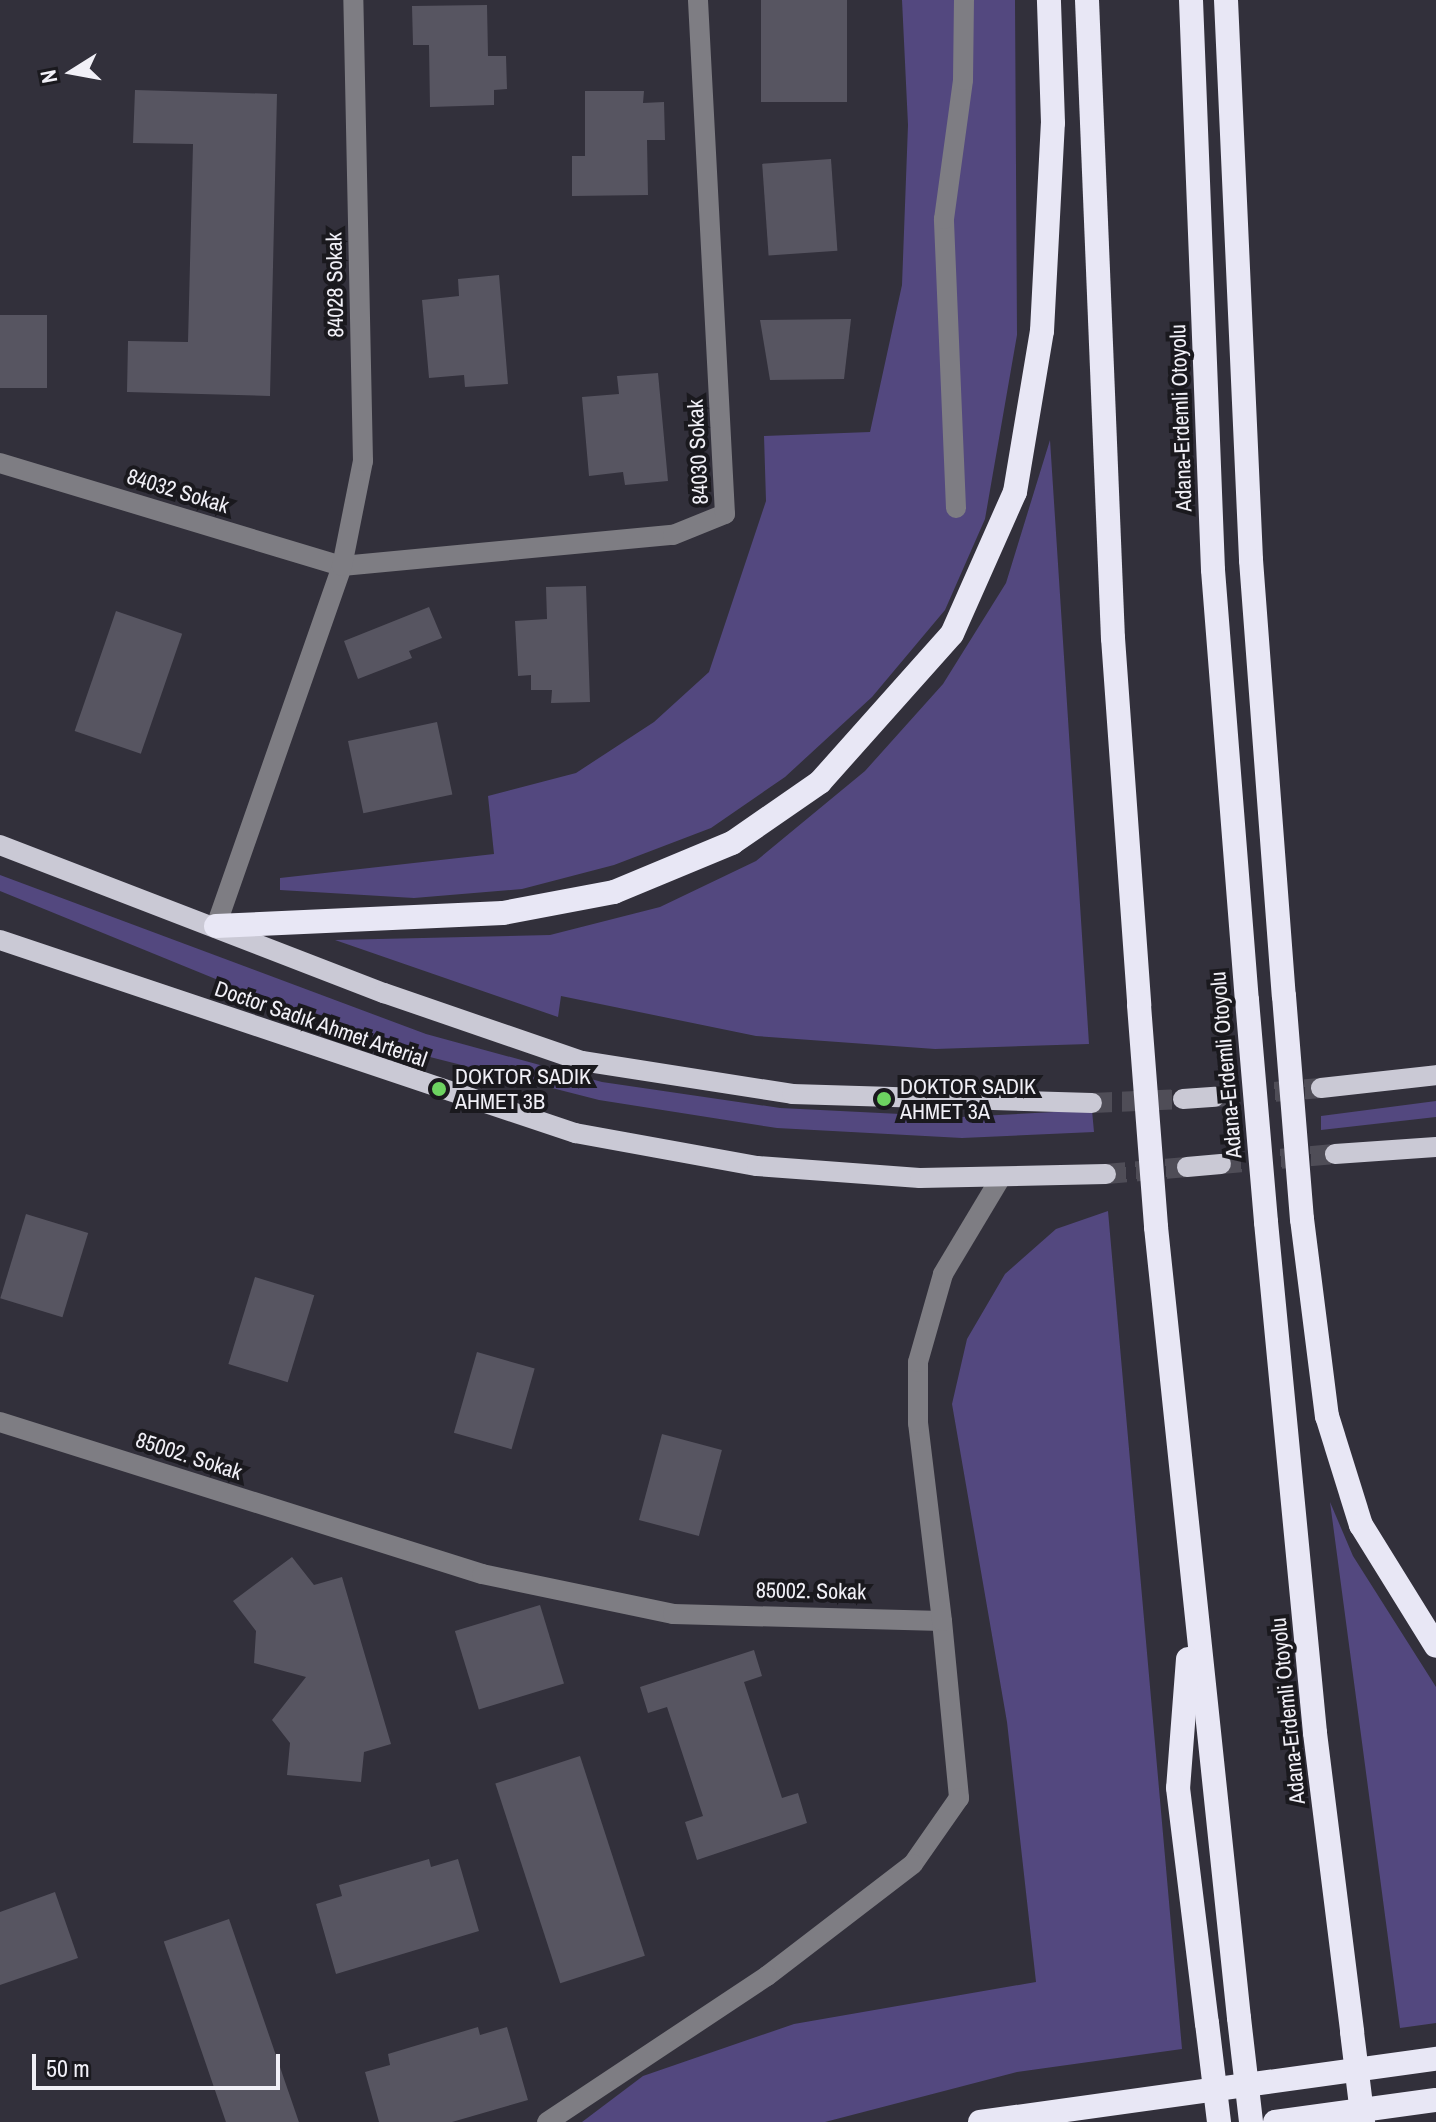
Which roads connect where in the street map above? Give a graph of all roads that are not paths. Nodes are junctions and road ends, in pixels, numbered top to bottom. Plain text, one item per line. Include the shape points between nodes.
1 (353, 0) edge
2 (698, 0) edge
3 (964, 0) edge
4 (1049, 0) edge
5 (1087, 0) edge
6 (1191, 0) edge
7 (1226, 0) edge
8 (0, 463) edge
9 (956, 508) dead end
10 (342, 566) junction
11 (0, 845) edge
12 (216, 926) junction
13 (0, 940) edge
14 (1436, 1075) edge
15 (1321, 1088) tunnel mouth
16 (1215, 1097) tunnel mouth
17 (1183, 1099) tunnel mouth
18 (1092, 1103) tunnel mouth
19 (1436, 1147) edge
20 (1335, 1154) tunnel mouth
21 (1221, 1164) tunnel mouth
22 (1187, 1167) tunnel mouth
23 (1106, 1174) tunnel mouth
24 (1001, 1177) junction
25 (0, 1422) edge
26 (1193, 1601) junction
27 (942, 1621) junction
28 (1436, 1646) edge
29 (1436, 2059) edge
30 (1436, 2100) edge
31 (547, 2122) edge
32 (980, 2122) edge
33 (1219, 2122) edge
34 (1251, 2122) edge
35 (1275, 2122) edge
36 (1363, 2122) edge

1 - 10 street, 84028 Sokak via 363,461
2 - 10 street, 84030 Sokak via 725,514 673,535
3 - 9 street via 963,80 944,219
4 - 12 highway via 1053,123 1042,331 1015,492 952,634 820,782 732,843 614,892 503,913
5 - 26 highway, bridge via 1113,638 1156,1227
6 - 36 highway, Adana-Erdemli Otoyolu, bridge via 1213,570 1247,1000 1315,1733
7 - 28 highway, bridge via 1251,560 1302,1219 1327,1416 1361,1525
8 - 10 street, 84032 Sokak
10 - 12 street, 84028 Sokak
11 - 12 main road
12 - 18 main road via 582,1061 792,1094
13 - 24 main road, Doctor Sadık Ahmet Arterial via 575,1133 757,1166
14 - 15 main road
16 - 17 main road
19 - 20 main road
21 - 22 main road
23 - 24 main road, Doctor Sadık Ahmet Arterial
24 - 27 street via 943,1274 918,1362 918,1423
25 - 27 street, 85002. Sokak via 496,1577 673,1614
26 - 33 highway, bridge via 1178,1788
26 - 34 highway, bridge
27 - 31 street via 959,1798 913,1864 767,1976
29 - 32 highway
30 - 35 highway

